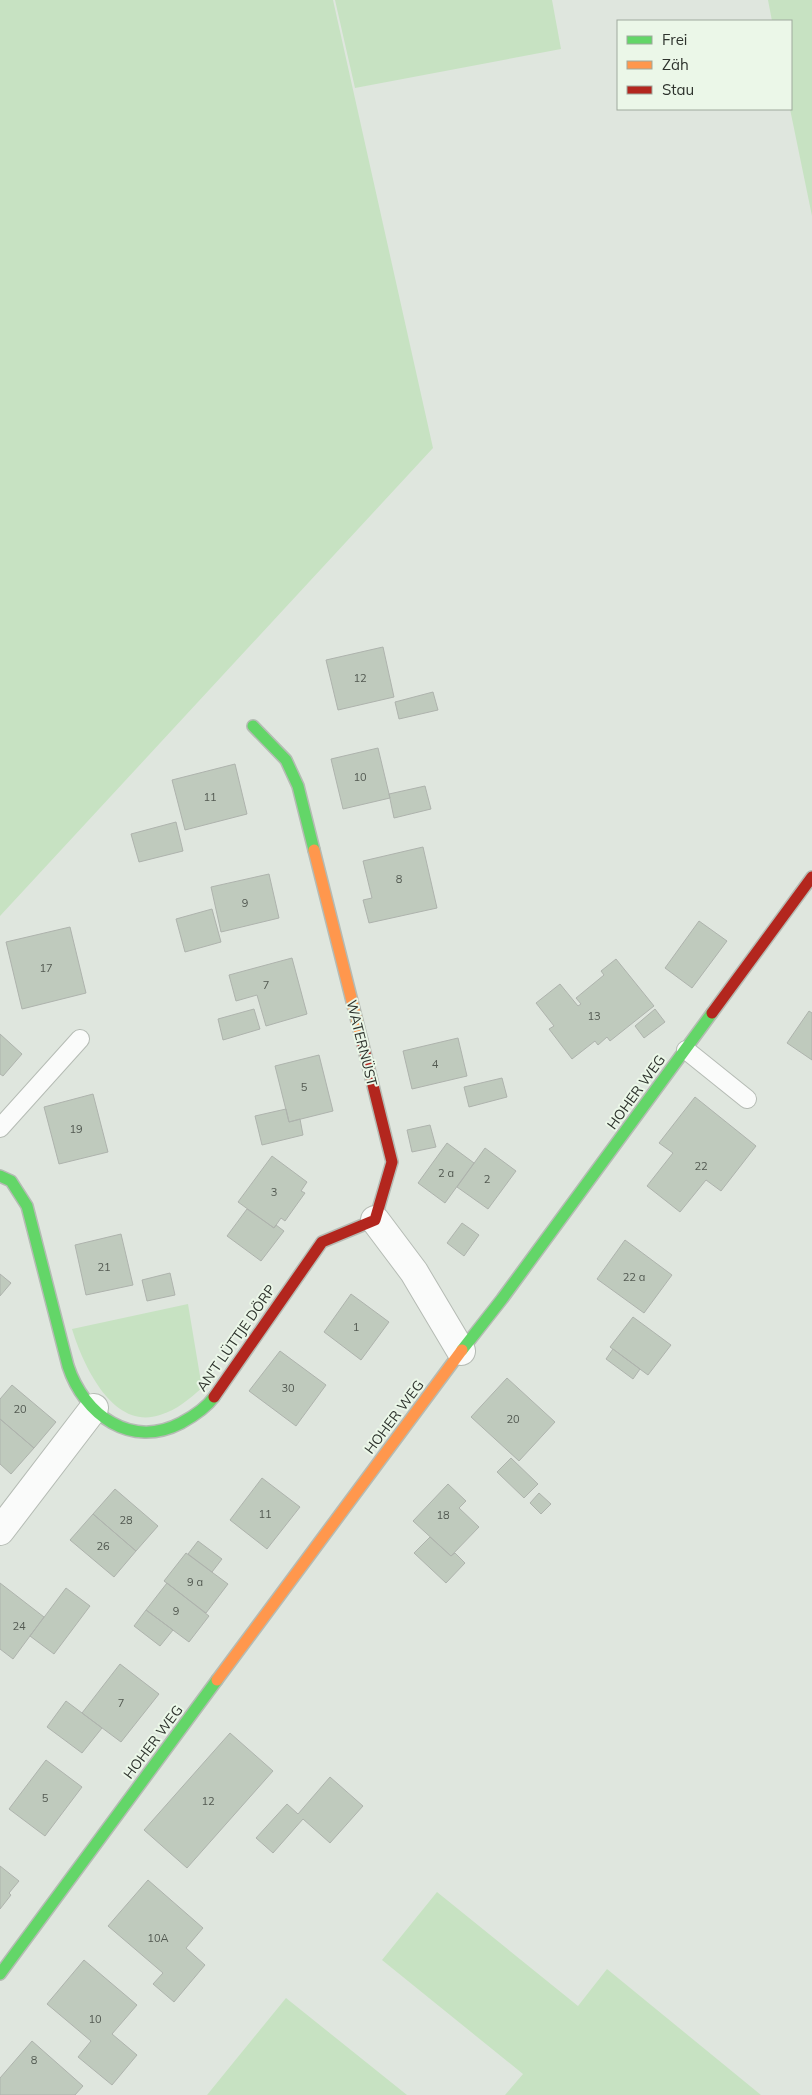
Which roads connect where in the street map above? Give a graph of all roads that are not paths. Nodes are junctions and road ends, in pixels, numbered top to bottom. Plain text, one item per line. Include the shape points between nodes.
1 (253, 726) dead end
2 (812, 877) edge
3 (80, 1039) dead end
4 (686, 1050) junction
5 (747, 1099) dead end
6 (0, 1128) edge
7 (0, 1176) edge
8 (375, 1220) junction
9 (462, 1351) junction
10 (94, 1408) junction
11 (0, 1531) edge
12 (0, 1974) edge

1 - 8 street, WATERNÜST via 286,760 298,786 392,1162
2 - 4 street, HOHER WEG
3 - 6 lane
4 - 5 lane
4 - 9 street, HOHER WEG
7 - 10 street, AN'T LÜTTJE DÖRP via 11,1181 26,1206 74,1380
8 - 9 street via 414,1272
8 - 10 street, AN'T LÜTTJE DÖRP via 322,1242 208,1405 196,1414 156,1432 137,1431 118,1426
9 - 12 street, HOHER WEG
10 - 11 street

